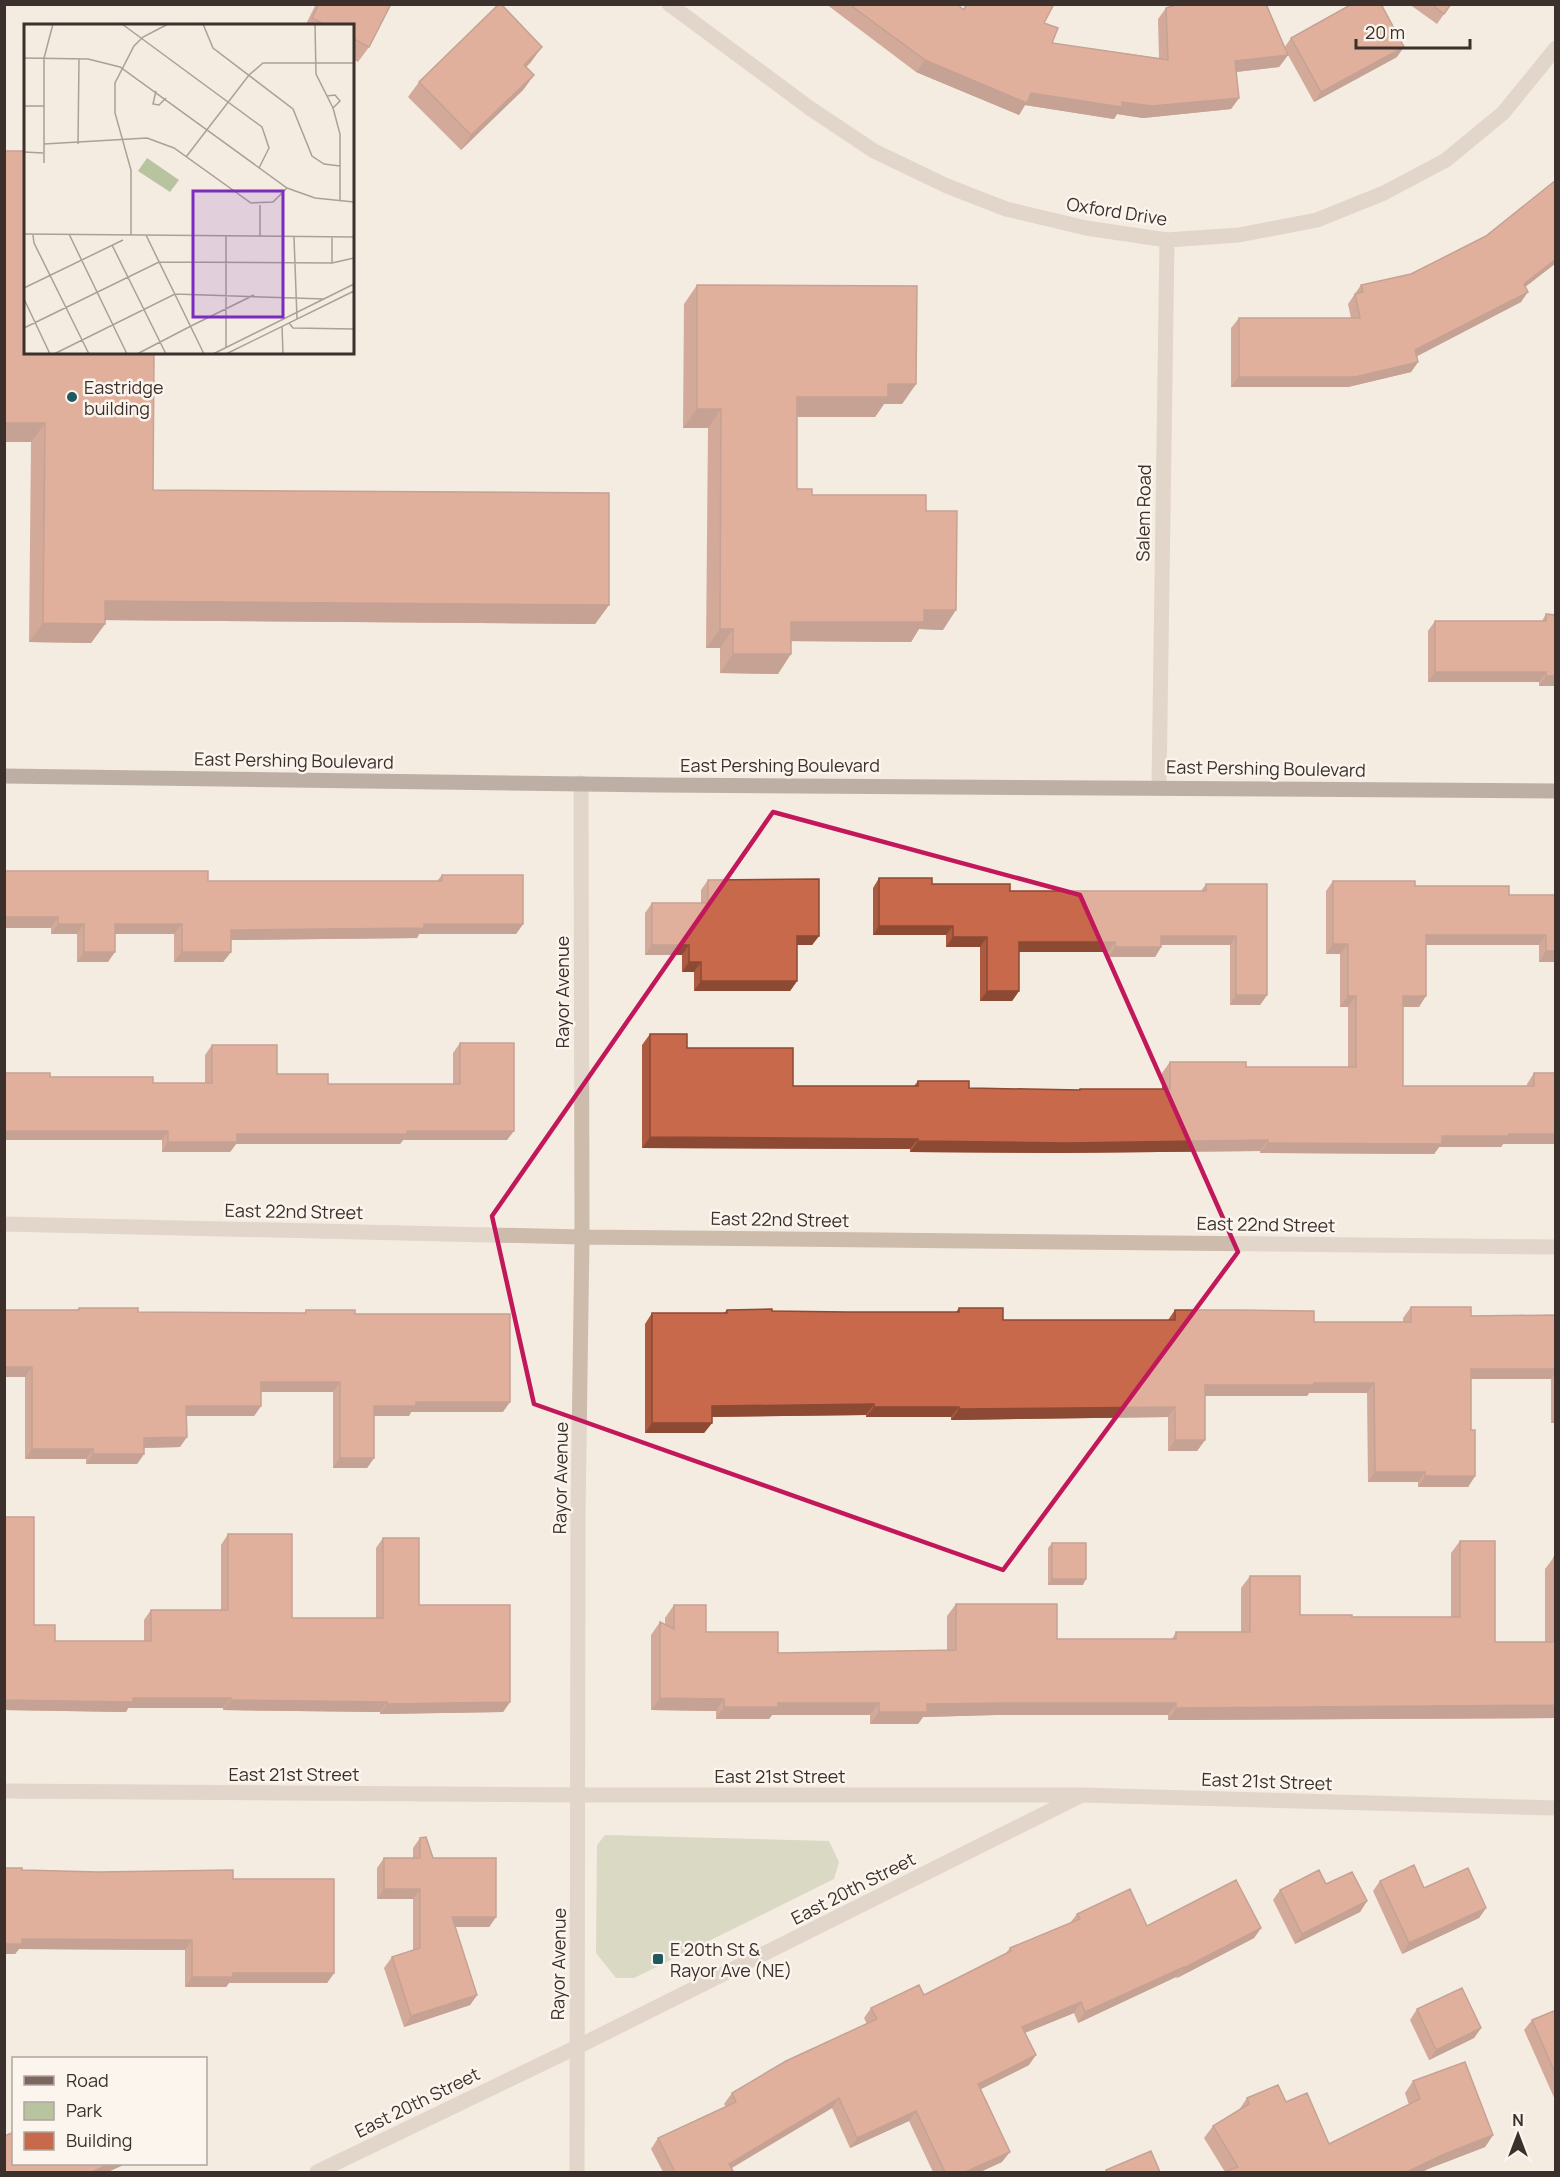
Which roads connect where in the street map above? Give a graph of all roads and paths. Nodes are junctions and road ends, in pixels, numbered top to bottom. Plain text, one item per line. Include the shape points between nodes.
1 (669, 4) edge
2 (1556, 48) edge
3 (1167, 240) junction
4 (4, 776) edge
5 (581, 783) junction
6 (1159, 787) junction
7 (1556, 791) edge
8 (4, 1224) edge
9 (582, 1237) junction
10 (1556, 1246) edge
11 (4, 1791) edge
12 (1082, 1795) junction
13 (579, 1796) junction
14 (1556, 1808) edge
15 (577, 2047) junction
16 (317, 2172) edge
17 (577, 2172) edge

1 - 3 street, Oxford Drive via 811,110 885,156 947,186 1006,209 1086,228
2 - 3 street, Oxford Drive via 1503,113 1446,160 1384,193 1317,220 1239,235
3 - 6 street, Salem Road
4 - 5 main road, East Pershing Boulevard
5 - 6 main road, East Pershing Boulevard
5 - 9 street, Rayor Avenue
6 - 7 main road, East Pershing Boulevard
8 - 9 street, East 22nd Street
9 - 10 street, East 22nd Street
9 - 13 street, Rayor Avenue
11 - 13 street, East 21st Street
12 - 13 street, East 21st Street
12 - 14 street, East 21st Street
12 - 15 street, East 20th Street
13 - 15 street, Rayor Avenue
15 - 16 street, East 20th Street
15 - 17 street, Rayor Avenue

